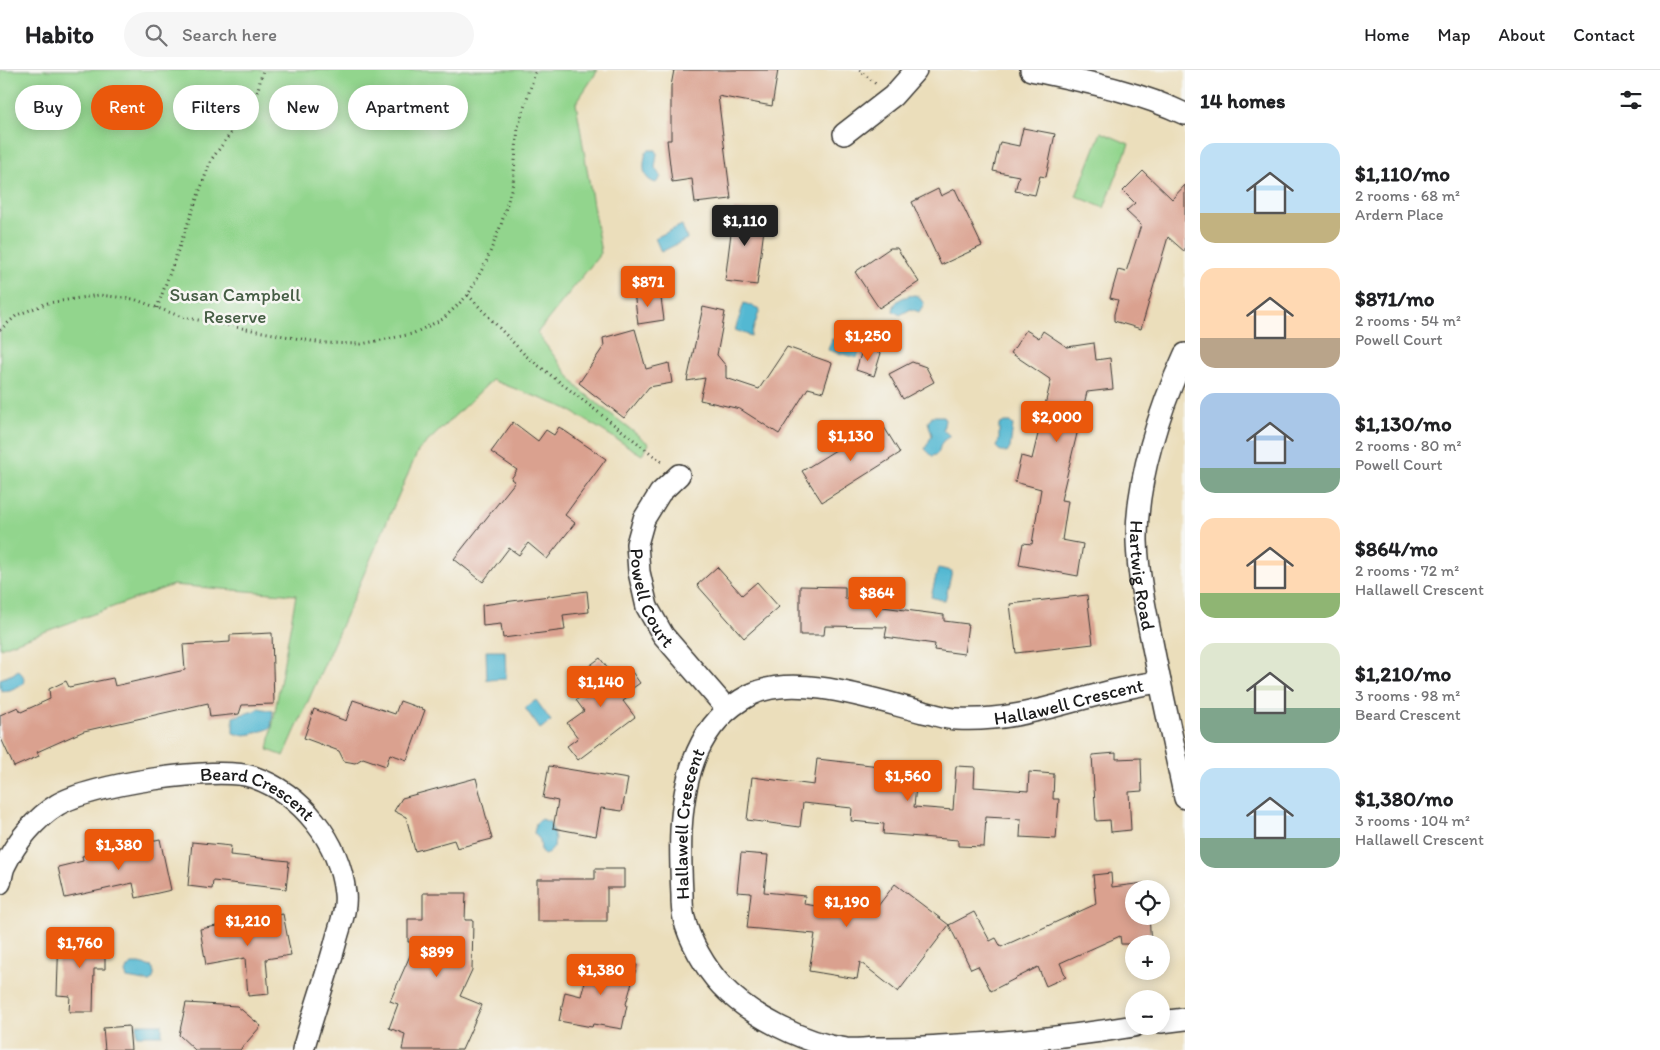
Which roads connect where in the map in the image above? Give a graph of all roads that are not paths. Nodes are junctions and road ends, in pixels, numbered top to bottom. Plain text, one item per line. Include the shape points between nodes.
1 (916, 70) edge
2 (1031, 70) edge
3 (1185, 114) edge
4 (844, 134) dead end
5 (1185, 354) edge
6 (678, 475) road end
7 (1160, 682) junction
8 (727, 709) junction
9 (1185, 798) edge
10 (0, 883) edge
11 (1185, 1019) edge
12 (1170, 1021) edge
13 (1125, 1027) edge
14 (303, 1050) edge

1 - 4 street via 893,96
2 - 3 street via 1109,88
5 - 7 street, Hartwig Road via 1168,390 1155,430 1138,514 1140,582
6 - 8 street, Powell Court via 660,493 644,519 637,544 639,572 647,608 663,635
7 - 8 street, Hallawell Crescent via 1134,685 1003,718 955,719 823,688 795,685 752,694
7 - 9 street, Hartwig Road
8 - 13 street, Hallawell Crescent via 710,730 688,777 680,854 683,918 699,954 720,985 782,1028 846,1049 1021,1042
10 - 14 street, Beard Crescent via 4,866 36,822 57,805 77,795 147,780 221,773 254,778 281,791 306,811 326,836 341,873 345,893 345,910
11 - 12 street

